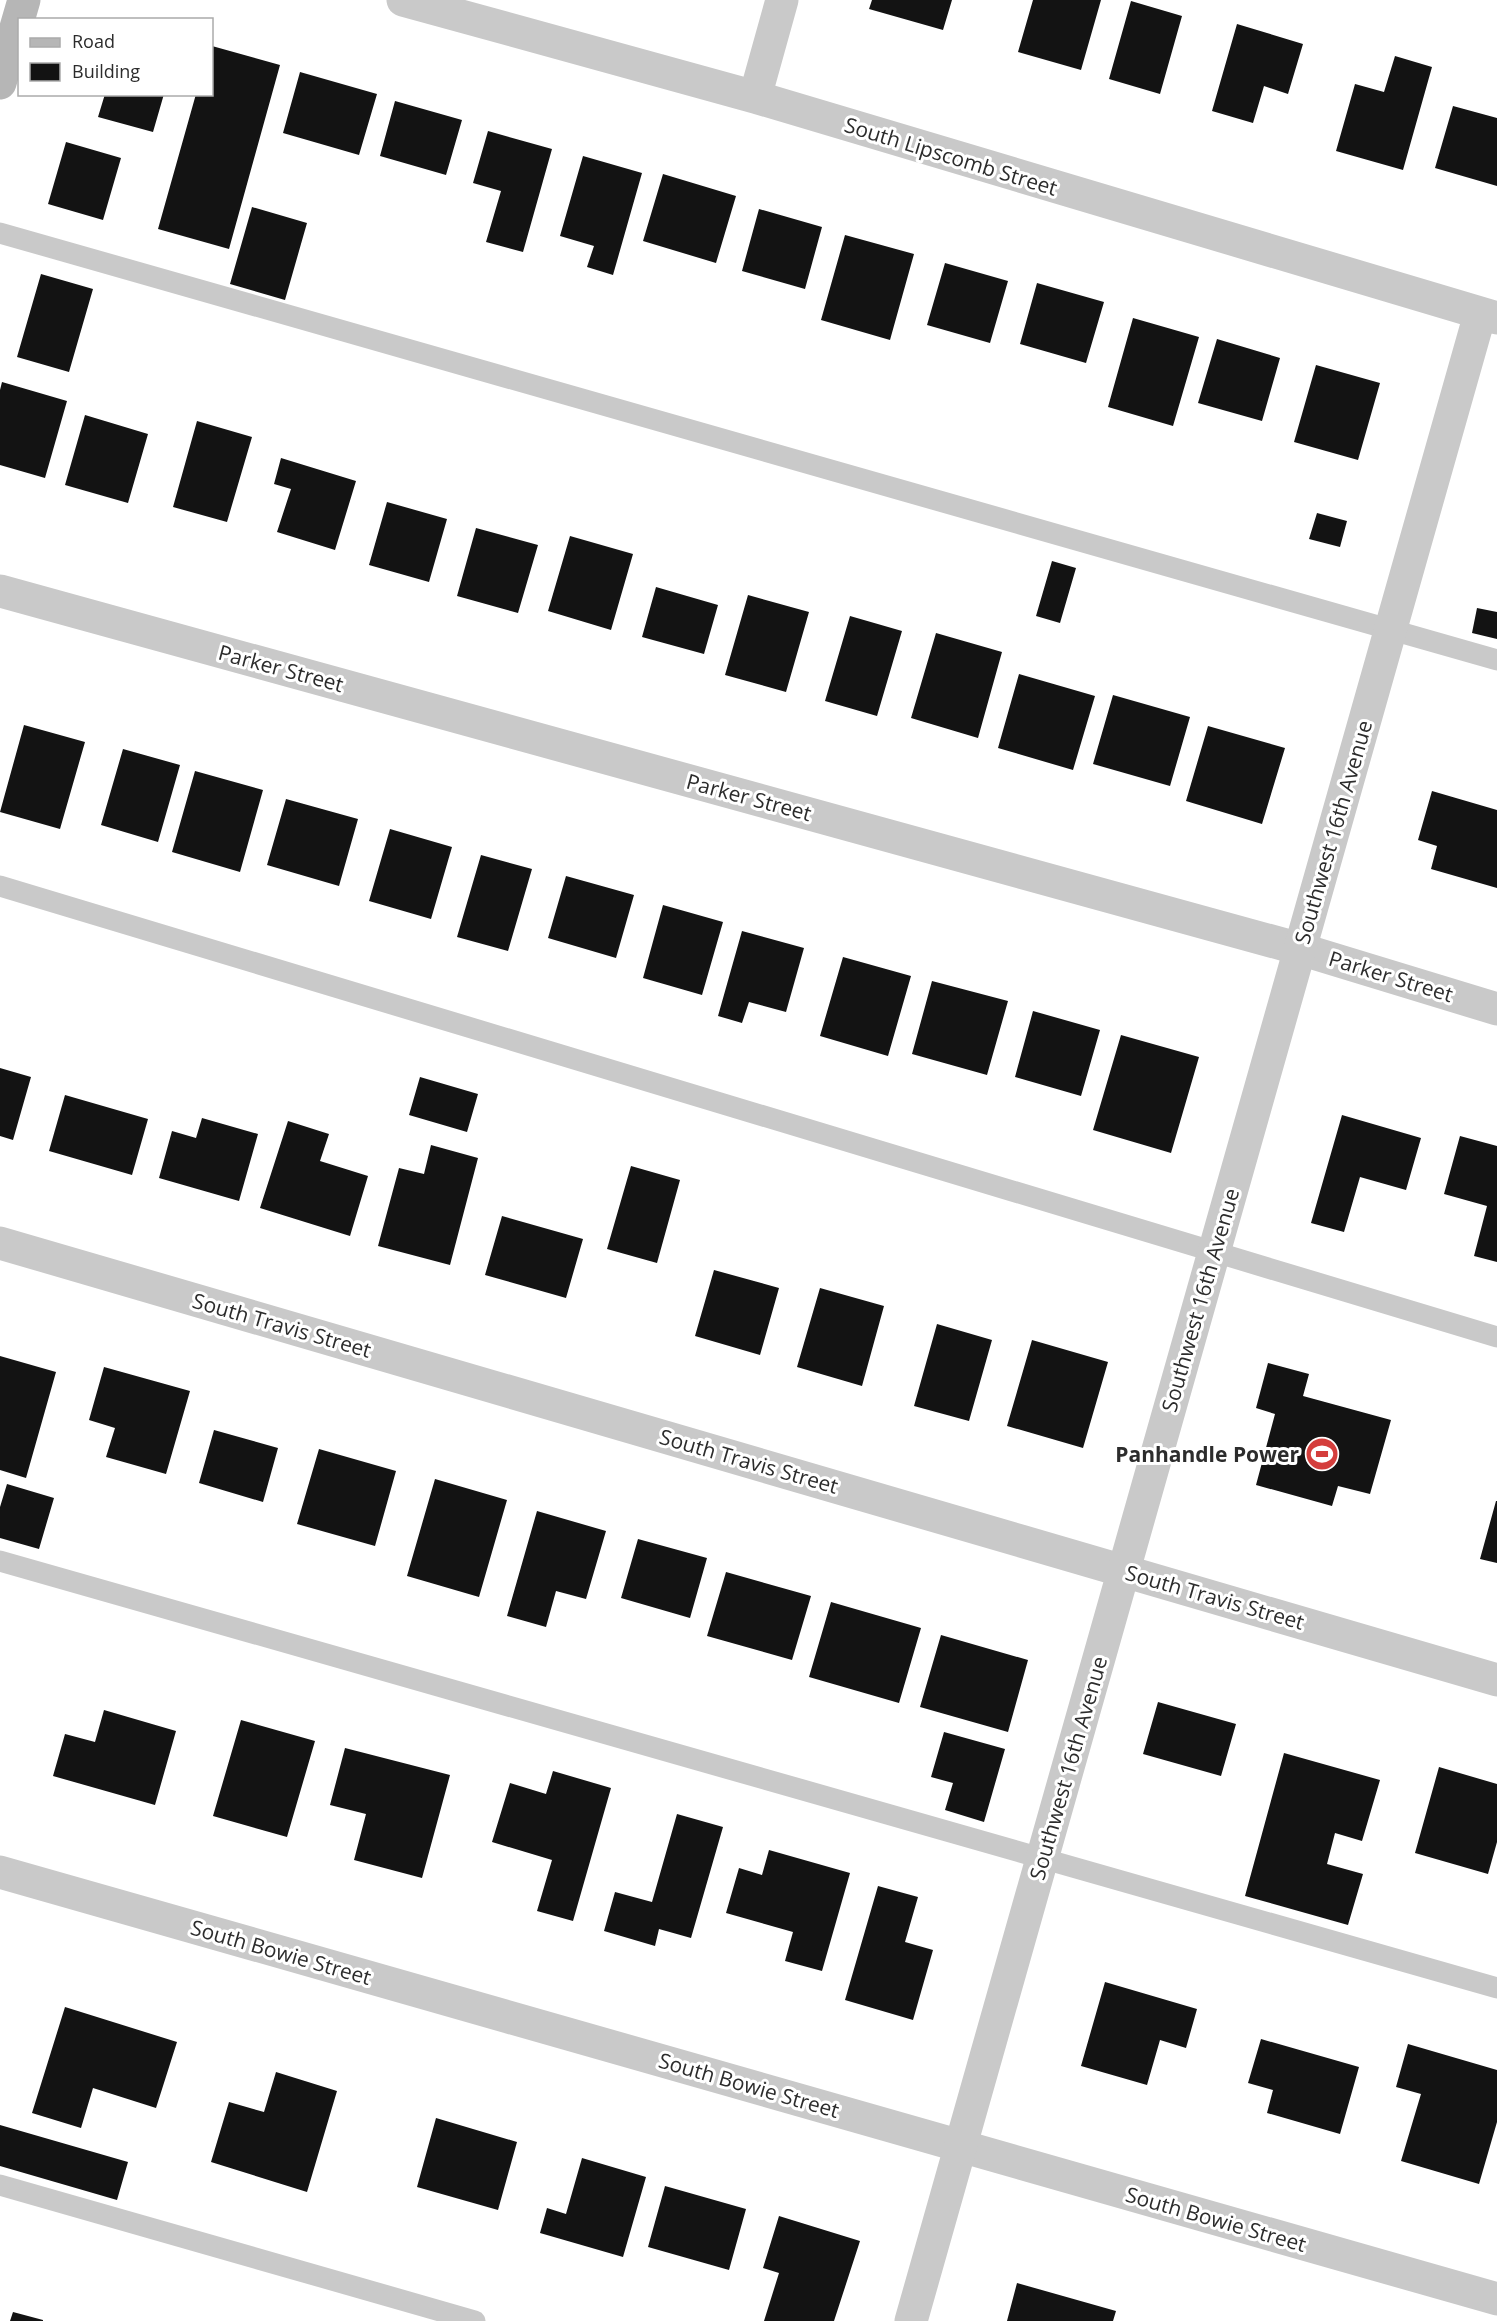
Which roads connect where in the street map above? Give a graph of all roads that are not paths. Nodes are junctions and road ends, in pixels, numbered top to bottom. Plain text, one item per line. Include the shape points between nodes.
1 (24, 0) edge
2 (403, 0) edge
3 (782, 0) edge
4 (19, 18) edge
5 (18, 21) edge
6 (0, 83) edge
7 (754, 97) junction
8 (0, 233) edge
9 (1489, 316) edge
10 (0, 591) edge
11 (1390, 629) junction
12 (1497, 660) edge
13 (0, 886) edge
14 (1300, 949) junction
15 (1497, 1009) edge
16 (0, 1243) edge
17 (1214, 1251) junction
18 (1497, 1337) edge
19 (0, 1561) edge
20 (1123, 1570) junction
21 (1497, 1680) edge
22 (1042, 1858) junction
23 (0, 1872) edge
24 (1497, 1988) edge
25 (960, 2146) junction
26 (0, 2185) edge
27 (1497, 2299) edge
28 (476, 2321) edge
29 (911, 2321) edge

1 - 4 main road
2 - 7 street, South Lipscomb Street
3 - 7 street
5 - 6 main road
7 - 9 street, South Lipscomb Street
8 - 11 lane
9 - 11 street, Southwest 16th Avenue
10 - 14 street, Parker Street
11 - 12 lane
11 - 14 street, Southwest 16th Avenue
13 - 17 lane
14 - 15 street, Parker Street
14 - 17 street, Southwest 16th Avenue
16 - 20 street, South Travis Street
17 - 18 lane
17 - 20 street, Southwest 16th Avenue
19 - 22 lane
20 - 21 street, South Travis Street
20 - 22 street, Southwest 16th Avenue
22 - 24 lane
22 - 25 street, Southwest 16th Avenue
23 - 25 street, South Bowie Street
25 - 27 street, South Bowie Street
25 - 29 street, Southwest 16th Avenue
26 - 28 lane

